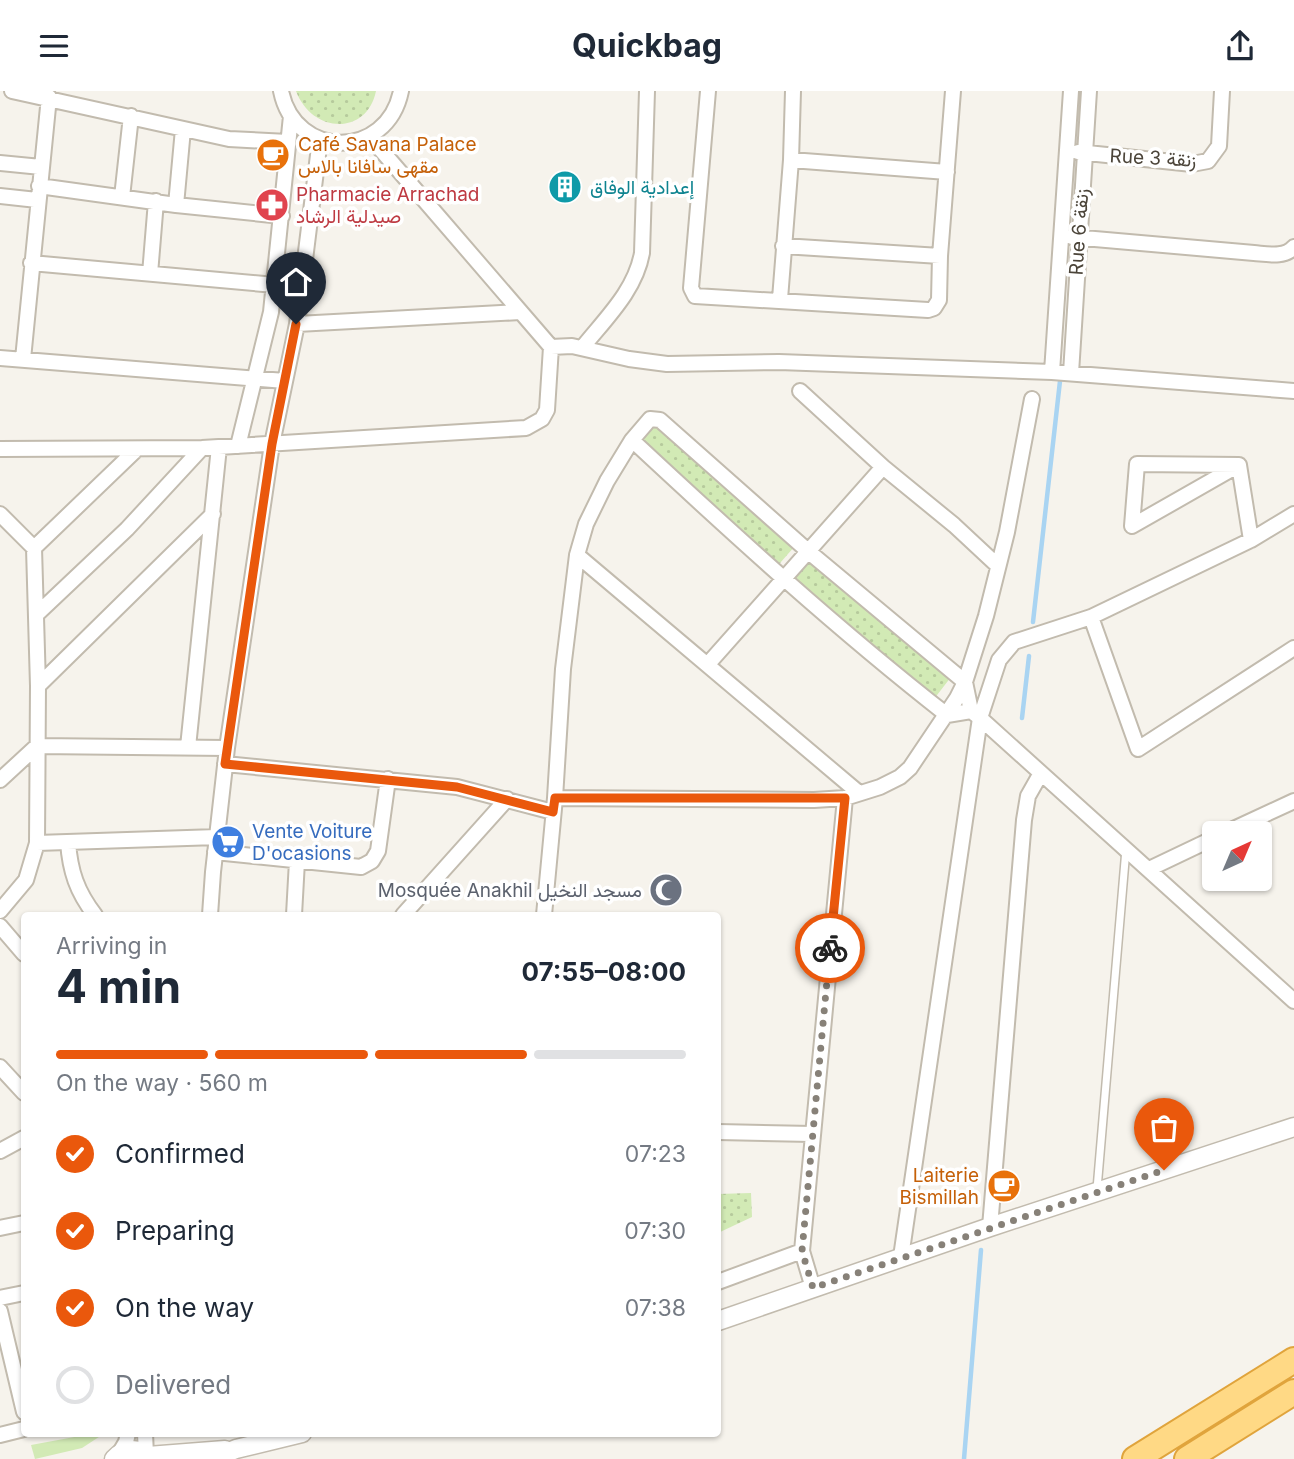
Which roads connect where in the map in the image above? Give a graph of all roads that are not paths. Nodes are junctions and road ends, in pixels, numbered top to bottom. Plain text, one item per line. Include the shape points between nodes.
1 (18, 91) edge
2 (281, 91) edge
3 (401, 91) edge
4 (648, 91) edge
5 (708, 91) edge
6 (793, 91) edge
7 (953, 91) edge
8 (1071, 91) edge
9 (1089, 91) edge
10 (1222, 91) edge
11 (49, 97) junction
12 (131, 116) junction
13 (291, 116) junction
14 (183, 129) junction
15 (369, 136) junction
16 (320, 139) junction
17 (289, 142) junction
18 (1066, 150) junction
19 (1084, 153) junction
20 (791, 160) junction
21 (0, 163) edge
22 (41, 167) junction
23 (947, 172) junction
24 (38, 193) junction
25 (0, 196) edge
26 (122, 197) junction
27 (156, 201) junction
28 (176, 205) junction
29 (282, 216) junction
30 (1060, 235) junction
31 (1078, 238) junction
32 (783, 246) junction
33 (1294, 247) edge
34 (940, 256) junction
35 (31, 263) junction
36 (150, 274) junction
37 (275, 285) junction
38 (780, 299) junction
39 (520, 312) junction
40 (296, 324) junction
41 (551, 347) junction
42 (582, 348) junction
43 (0, 358) edge
44 (23, 359) junction
45 (1052, 372) junction
46 (1071, 373) junction
47 (256, 379) junction
48 (285, 381) junction
49 (800, 391) dead end
50 (1294, 391) edge
51 (1032, 399) dead end
52 (632, 440) junction
53 (272, 444) junction
54 (238, 446) junction
55 (219, 447) junction
56 (202, 448) junction
57 (0, 449) edge
58 (137, 449) junction
59 (1239, 465) junction
60 (883, 467) junction
61 (0, 514) edge
62 (212, 514) junction
63 (1294, 514) edge
64 (1251, 540) junction
65 (34, 548) junction
66 (809, 552) junction
67 (577, 555) junction
68 (998, 566) junction
69 (785, 580) junction
70 (36, 615) junction
71 (1091, 618) junction
72 (1294, 648) edge
73 (708, 664) junction
74 (965, 682) junction
75 (38, 686) junction
76 (975, 714) junction
77 (947, 715) junction
78 (37, 746) junction
79 (188, 747) junction
80 (227, 748) junction
81 (225, 764) junction
82 (1041, 773) junction
83 (388, 779) junction
84 (0, 780) edge
85 (852, 796) junction
86 (507, 799) junction
87 (1294, 801) edge
88 (554, 805) junction
89 (1251, 821) edge
90 (68, 842) junction
91 (37, 843) junction
92 (1202, 844) edge
93 (216, 845) junction
94 (1126, 848) junction
95 (297, 861) junction
96 (1149, 869) junction
97 (0, 911) edge
98 (93, 912) edge
99 (210, 912) edge
100 (293, 912) edge
101 (406, 912) edge
102 (544, 912) edge
103 (0, 926) edge
104 (21, 950) edge
105 (1294, 1001) edge
106 (0, 1067) edge
107 (21, 1090) edge
108 (1294, 1127) edge
109 (721, 1132) edge
110 (812, 1134) junction
111 (21, 1140) edge
112 (0, 1151) edge
113 (1097, 1192) junction
114 (21, 1224) edge
115 (990, 1227) junction
116 (0, 1228) edge
117 (802, 1251) junction
118 (901, 1257) junction
119 (721, 1281) edge
120 (813, 1288) junction
121 (21, 1294) edge
122 (0, 1299) edge
123 (0, 1311) edge
124 (721, 1320) edge
125 (1294, 1360) edge
126 (1294, 1392) edge
127 (21, 1399) edge
128 (21, 1430) edge
129 (0, 1435) edge
130 (127, 1437) edge
131 (146, 1437) edge
132 (286, 1437) edge
133 (236, 1450) junction
134 (116, 1457) edge
135 (148, 1457) edge
136 (211, 1459) edge
137 (1135, 1459) edge
138 (1187, 1459) edge

1 - 11 street
2 - 13 street
3 - 15 street via 391,117
4 - 42 street via 638,271
5 - 38 street via 692,292 700,297
6 - 20 street
7 - 23 street
8 - 18 street, Rue 6 زنقة
9 - 19 street, Rue 6 زنقة
10 - 19 street, Rue 3 زنقة via 1219,146 1208,161 1192,164
11 - 12 street
11 - 22 street
12 - 14 street
12 - 26 street
13 - 16 street
13 - 17 street
14 - 17 street via 229,139
14 - 28 street
15 - 16 street via 345,143
15 - 39 street
16 - 40 street
17 - 29 street
18 - 19 street, Rue 3 زنقة
18 - 30 street, Rue 6 زنقة
19 - 31 street, Rue 6 زنقة
20 - 23 street
20 - 32 street
21 - 22 street
22 - 24 street
23 - 34 street
24 - 25 street
24 - 26 street
24 - 35 street
26 - 27 street
27 - 28 street
27 - 36 street
28 - 29 street
29 - 37 street
30 - 31 street
30 - 45 street, Rue 6 زنقة
31 - 33 street via 1254,253 1279,254
31 - 46 street, Rue 6 زنقة
32 - 34 street
32 - 38 street
34 - 38 street via 939,300 928,310
35 - 36 street
35 - 44 street
36 - 37 street
37 - 47 street
39 - 40 street
39 - 41 street
40 - 48 street
41 - 42 street
41 - 53 street via 545,415 526,428
42 - 45 street via 667,364 779,362
43 - 44 street
44 - 47 street
45 - 46 street
46 - 50 street
47 - 48 street
47 - 54 street
48 - 53 street
49 - 60 street
51 - 68 street
52 - 66 street via 650,419 660,420
52 - 67 street via 586,524
52 - 69 street
53 - 54 street
53 - 80 street
54 - 55 street
55 - 56 street
55 - 62 street
56 - 58 street
56 - 70 street via 127,529
57 - 58 street
58 - 65 street
59 - 59 street via 1137,464 1132,526 1168,505
59 - 64 street
60 - 66 street
60 - 68 street
61 - 65 street
62 - 75 street
62 - 79 street
63 - 64 street
64 - 71 street
65 - 70 street
66 - 69 street
66 - 74 street
67 - 73 street
67 - 88 street
68 - 74 street
69 - 73 street
69 - 77 street
70 - 75 street
71 - 72 street via 1138,750
71 - 76 street via 1026,636 1008,646
73 - 85 street
74 - 76 street
74 - 77 street
75 - 78 street
76 - 77 street
76 - 82 street
76 - 118 street
77 - 85 street via 900,777
78 - 79 street
78 - 84 street
78 - 91 street
79 - 80 street
80 - 81 street
81 - 83 street
81 - 93 street
82 - 94 street
82 - 115 street via 1025,809
83 - 86 street via 457,787
83 - 95 street via 378,851 372,861 361,867
85 - 88 street
85 - 110 street
86 - 88 street
86 - 101 street
87 - 89 street
88 - 102 street
90 - 91 street
90 - 93 street
90 - 98 street via 75,882
91 - 97 street via 23,886
92 - 96 street
93 - 95 street
93 - 99 street
94 - 96 street
94 - 113 lane
95 - 100 street
96 - 105 street
103 - 104 street
106 - 107 street
108 - 113 street
109 - 110 street
110 - 117 street
111 - 112 street
113 - 115 street
114 - 116 street
115 - 118 street
117 - 119 street
117 - 120 street
118 - 120 street
120 - 124 street
121 - 122 street
123 - 127 street
125 - 137 highway
126 - 138 highway
128 - 129 street
130 - 134 street
131 - 135 street
132 - 133 street
133 - 135 street
133 - 136 street
134 - 135 street via 133,1450

